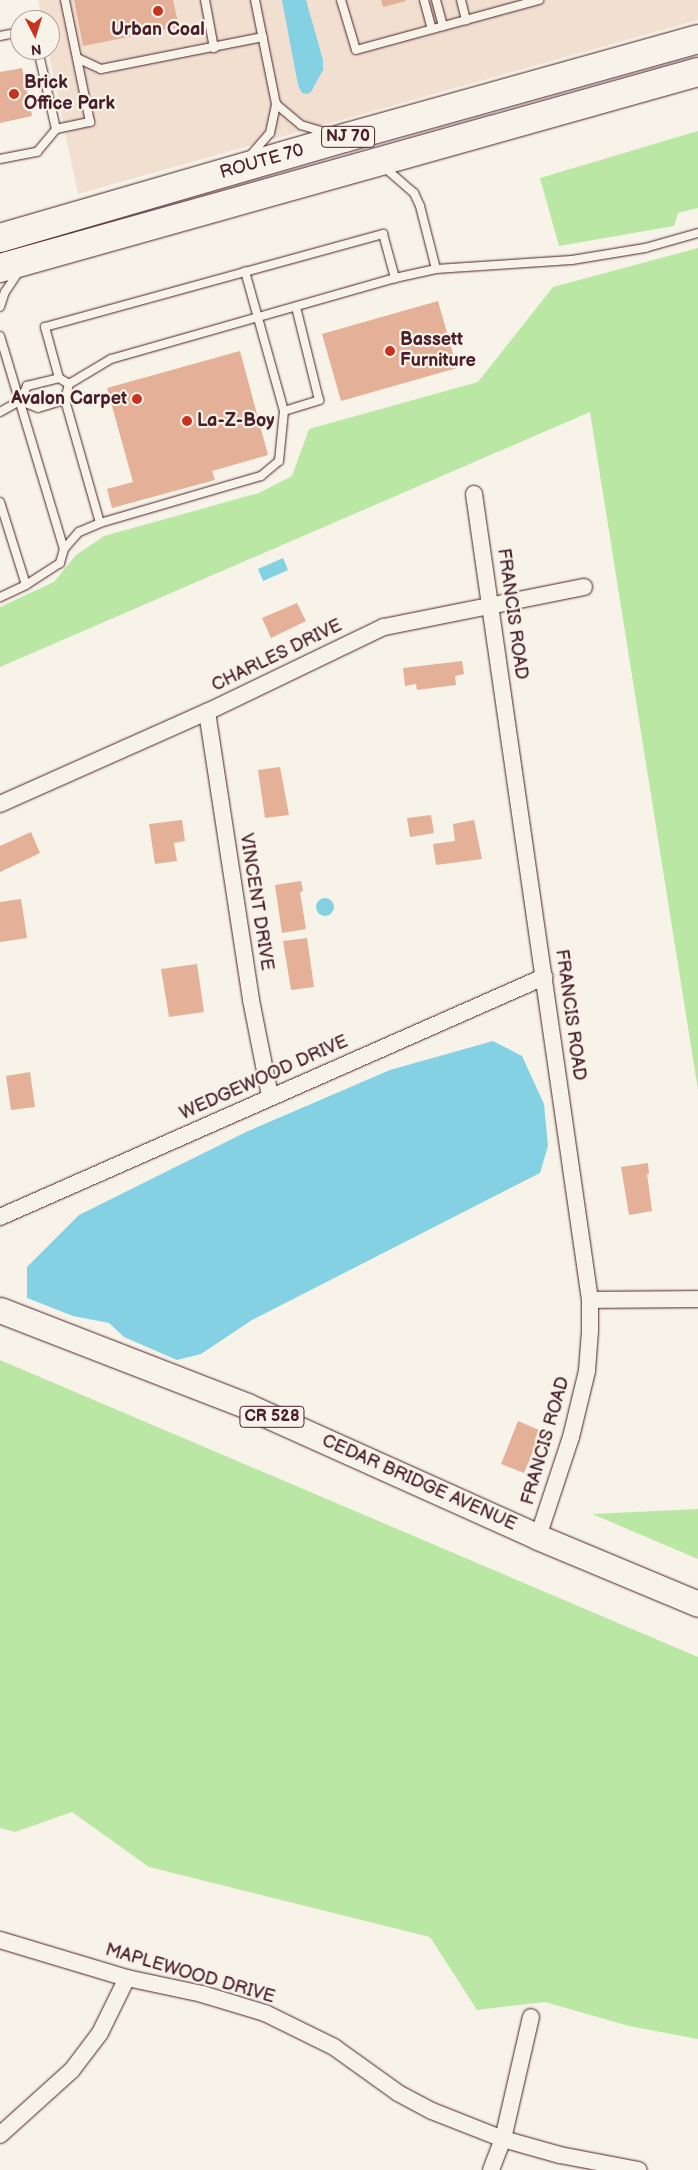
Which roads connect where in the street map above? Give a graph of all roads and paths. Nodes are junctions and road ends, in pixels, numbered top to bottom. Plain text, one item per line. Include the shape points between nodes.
1 (65, 0) edge
2 (205, 0) edge
3 (255, 0) edge
4 (341, 0) edge
5 (424, 0) edge
6 (436, 0) edge
7 (461, 0) edge
8 (539, 0) edge
9 (466, 20) junction
10 (443, 26) junction
11 (432, 29) junction
12 (263, 37) junction
13 (698, 39) edge
14 (214, 48) junction
15 (77, 58) junction
16 (40, 60) edge
17 (698, 72) edge
18 (641, 88) junction
19 (698, 89) edge
20 (276, 104) junction
21 (56, 129) junction
22 (344, 138) junction
23 (0, 159) edge
24 (377, 161) junction
25 (238, 169) junction
26 (698, 233) edge
27 (0, 238) edge
28 (27, 261) junction
29 (0, 268) edge
30 (436, 269) junction
31 (245, 272) junction
32 (395, 278) junction
33 (0, 307) edge
34 (296, 307) junction
35 (258, 318) junction
36 (0, 336) edge
37 (59, 378) junction
38 (69, 384) junction
39 (65, 400) junction
40 (20, 401) junction
41 (284, 411) junction
42 (0, 412) edge
43 (474, 494) dead end
44 (0, 502) edge
45 (100, 523) junction
46 (64, 549) junction
47 (26, 585) junction
48 (584, 588) dead end
49 (0, 597) edge
50 (490, 606) junction
51 (207, 712) junction
52 (0, 804) edge
53 (544, 977) junction
54 (270, 1096) junction
55 (0, 1217) edge
56 (698, 1299) edge
57 (590, 1300) junction
58 (2, 1308) edge
59 (538, 1537) junction
60 (698, 1604) edge
61 (0, 1940) edge
62 (127, 1978) junction
63 (531, 2017) dead end
64 (0, 2135) edge
65 (503, 2139) junction
66 (491, 2170) edge
67 (639, 2170) edge

1 - 15 lane
2 - 14 lane
3 - 12 lane
4 - 11 lane via 356,50
5 - 11 lane
6 - 10 lane
7 - 9 lane
8 - 9 lane
9 - 10 lane
10 - 11 lane
12 - 14 lane
12 - 20 lane
13 - 22 highway, ROUTE 70 / NJ 70
14 - 15 lane via 102,69
15 - 21 lane via 90,122
16 - 21 lane
17 - 18 highway, NJ 70
18 - 19 highway
18 - 24 highway, ROUTE 70 / NJ 70
20 - 22 lane via 301,125
20 - 25 lane via 270,133
21 - 23 lane via 37,152
22 - 25 highway, ROUTE 70 / NJ 70
24 - 28 highway, ROUTE 70 / NJ 70
24 - 30 lane via 414,193
25 - 27 highway, ROUTE 70 / NJ 70
26 - 30 lane via 645,248 572,260
28 - 29 highway, ROUTE 70 / NJ 70
28 - 33 lane via 5,292
30 - 32 lane
31 - 32 lane via 383,234
31 - 35 lane
31 - 37 lane via 45,327
32 - 34 lane
34 - 35 lane
34 - 41 lane via 319,400
35 - 38 lane via 111,358
35 - 41 lane
36 - 40 lane
37 - 38 lane
37 - 40 lane via 27,386
38 - 39 lane
39 - 40 lane via 38,408
39 - 45 lane
40 - 42 lane
40 - 46 lane
41 - 45 lane via 279,460 261,476
43 - 50 street, FRANCIS ROAD
44 - 47 lane
45 - 46 lane via 79,532
46 - 47 lane via 60,563
47 - 49 lane
48 - 50 street, CHARLES DRIVE
50 - 51 street, CHARLES DRIVE via 384,628
50 - 53 street, FRANCIS ROAD
51 - 52 street, CHARLES DRIVE
51 - 54 street, VINCENT DRIVE via 250,992
53 - 54 street, WEDGEWOOD DRIVE
53 - 57 street, FRANCIS ROAD
54 - 55 street, WEDGEWOOD DRIVE
56 - 57 street
57 - 59 street, FRANCIS ROAD via 587,1371 571,1436
58 - 59 main road, CEDAR BRIDGE AVENUE / CR 528 via 247,1406
59 - 60 main road, CEDAR BRIDGE AVENUE / CR 528
61 - 62 street, MAPLEWOOD DRIVE
62 - 64 street via 100,2033 72,2070
62 - 65 street, MAPLEWOOD DRIVE via 202,1994 265,2013 334,2047 398,2093 432,2111
63 - 65 street
65 - 66 street
65 - 67 street, MAPLEWOOD DRIVE via 560,2155

